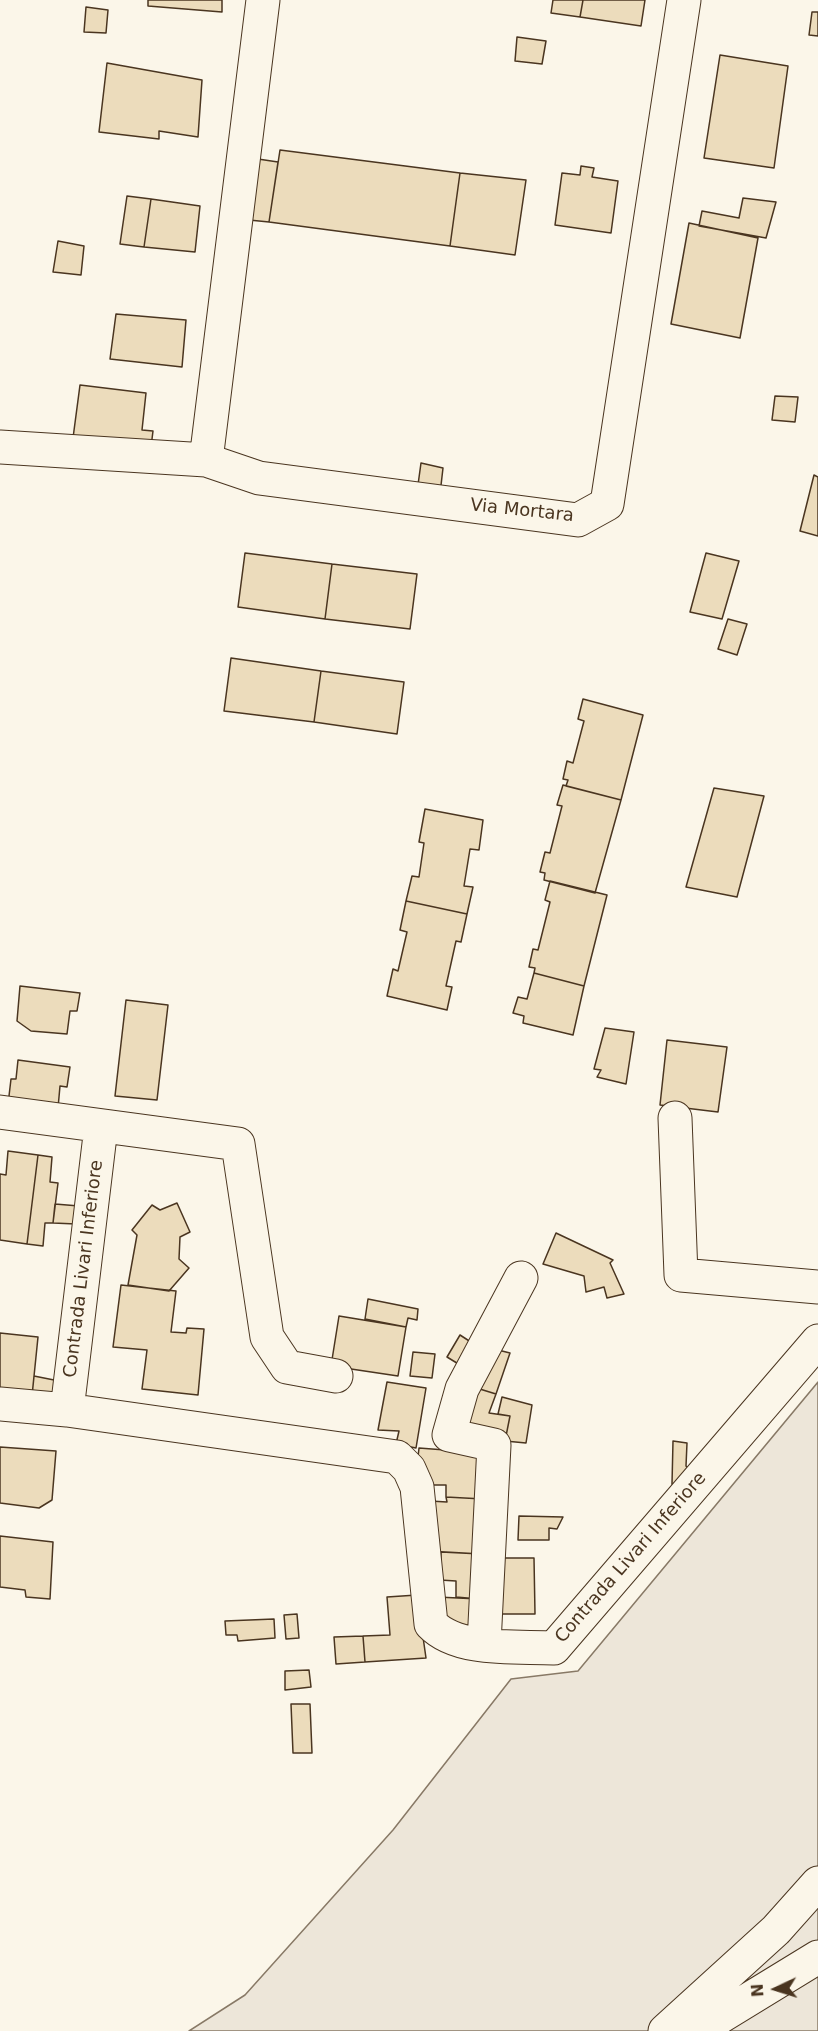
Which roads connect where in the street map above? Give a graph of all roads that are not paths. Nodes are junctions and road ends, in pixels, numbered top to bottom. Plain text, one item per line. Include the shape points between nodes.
1 (263, 0) edge
2 (684, 0) edge
3 (0, 447) edge
4 (206, 460) junction
5 (0, 1112) edge
6 (675, 1118) dead end
7 (101, 1127) junction
8 (521, 1278) dead end
9 (818, 1287) edge
10 (818, 1341) edge
11 (336, 1376) dead end
12 (0, 1404) edge
13 (67, 1410) junction
14 (484, 1644) junction
15 (818, 1883) edge
16 (818, 1957) edge
17 (665, 2031) edge
18 (697, 2031) edge

1 - 4 street
2 - 4 street, Via Mortara via 607,504 578,520 260,478
3 - 4 street, Via Mortara
5 - 7 street
6 - 9 street via 681,1275
7 - 11 street via 238,1144 267,1337 287,1367
7 - 13 street, Contrada Livari Inferiore
8 - 14 street via 462,1389 448,1435 494,1445
10 - 14 street, Contrada Livari Inferiore via 554,1647
12 - 13 street, Contrada Livari Inferiore
13 - 14 street, Contrada Livari Inferiore via 397,1457 409,1469 417,1487 431,1624 442,1635
15 - 17 street via 776,1930
16 - 18 street

